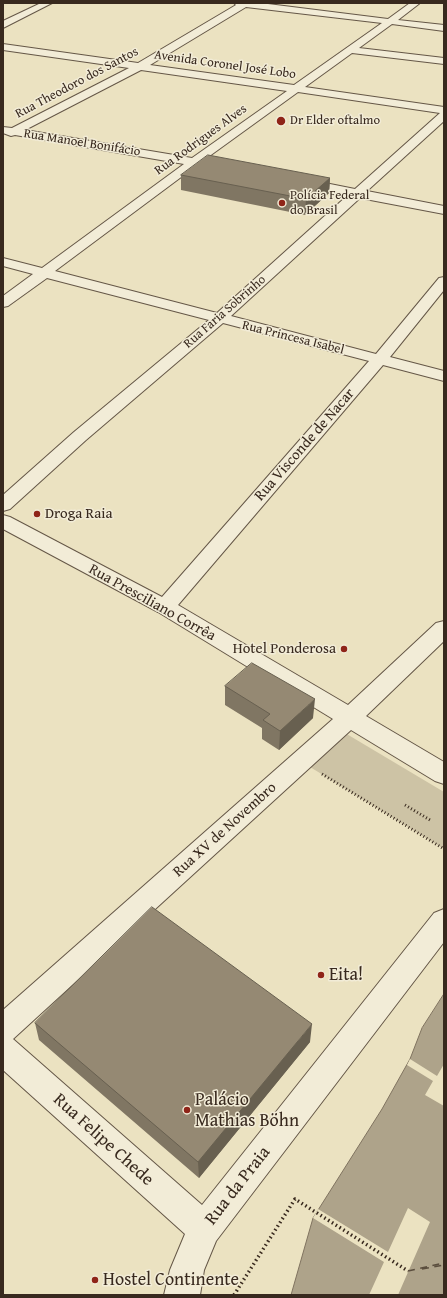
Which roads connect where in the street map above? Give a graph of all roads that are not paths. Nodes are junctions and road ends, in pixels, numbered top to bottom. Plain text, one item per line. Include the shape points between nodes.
1 (34, 3) edge
2 (243, 3) edge
3 (416, 3) edge
4 (47, 4) edge
5 (390, 21) junction
6 (3, 25) edge
7 (444, 28) edge
8 (3, 40) edge
9 (3, 47) edge
10 (351, 50) junction
11 (152, 60) junction
12 (444, 61) edge
13 (140, 67) junction
14 (306, 82) junction
15 (296, 90) junction
16 (444, 101) edge
17 (444, 110) edge
18 (444, 115) edge
19 (9, 131) edge
20 (3, 138) edge
21 (194, 162) junction
22 (209, 165) edge
23 (288, 180) edge
24 (359, 193) junction
25 (444, 210) edge
26 (3, 262) edge
27 (44, 272) junction
28 (444, 281) edge
29 (3, 303) edge
30 (219, 319) junction
31 (379, 360) junction
32 (444, 376) edge
33 (3, 505) edge
34 (3, 521) edge
35 (165, 607) junction
36 (444, 628) edge
37 (349, 718) junction
38 (444, 774) edge
39 (444, 922) edge
40 (3, 1029) edge
41 (3, 1050) edge
42 (204, 1229) junction
43 (182, 1295) edge

1 - 4 street
2 - 5 street
2 - 11 street, Rua Theodoro dos Santos
3 - 5 street, Rua Rodrigues Alves
4 - 6 street
5 - 7 street
5 - 10 street, Rua Rodrigues Alves
8 - 11 street, Avenida Coronel José Lobo
9 - 13 street, Avenida Coronel José Lobo
10 - 12 street
10 - 14 street, Rua Rodrigues Alves
11 - 13 street, Rua Theodoro dos Santos
11 - 14 street, Avenida Coronel José Lobo
13 - 15 street, Avenida Coronel José Lobo
13 - 19 street, Rua Theodoro dos Santos
14 - 15 street, Rua Rodrigues Alves
14 - 16 street, Avenida Coronel José Lobo
15 - 17 street, Avenida Coronel José Lobo
15 - 21 street, Rua Rodrigues Alves
18 - 24 street, Rua Faria Sobrinho
19 - 20 street, Rua Theodoro dos Santos
19 - 21 street, Rua Manoel Bonifácio
21 - 22 street, Rua Manoel Bonifácio
21 - 27 street, Rua Rodrigues Alves
23 - 24 street
24 - 25 street
24 - 30 street, Rua Faria Sobrinho
26 - 27 street, Rua Princesa Isabel
27 - 29 street, Rua Rodrigues Alves
27 - 30 street, Rua Princesa Isabel
28 - 31 street, Rua Visconde de Nacar
30 - 31 street, Rua Princesa Isabel
30 - 33 street, Rua Faria Sobrinho via 80,436
31 - 32 street, Rua Princesa Isabel
31 - 35 street, Rua Visconde de Nacar
34 - 35 street, Rua Presciliano Corrêa
35 - 37 street, Rua Presciliano Corrêa
36 - 37 street, Rua XV de Novembro
37 - 38 street, Rua Presciliano Corrêa
37 - 40 street, Rua XV de Novembro
39 - 42 street, Rua da Praia
41 - 42 street, Rua Felipe Chede
42 - 43 street, Rua da Praia via 187,1270

